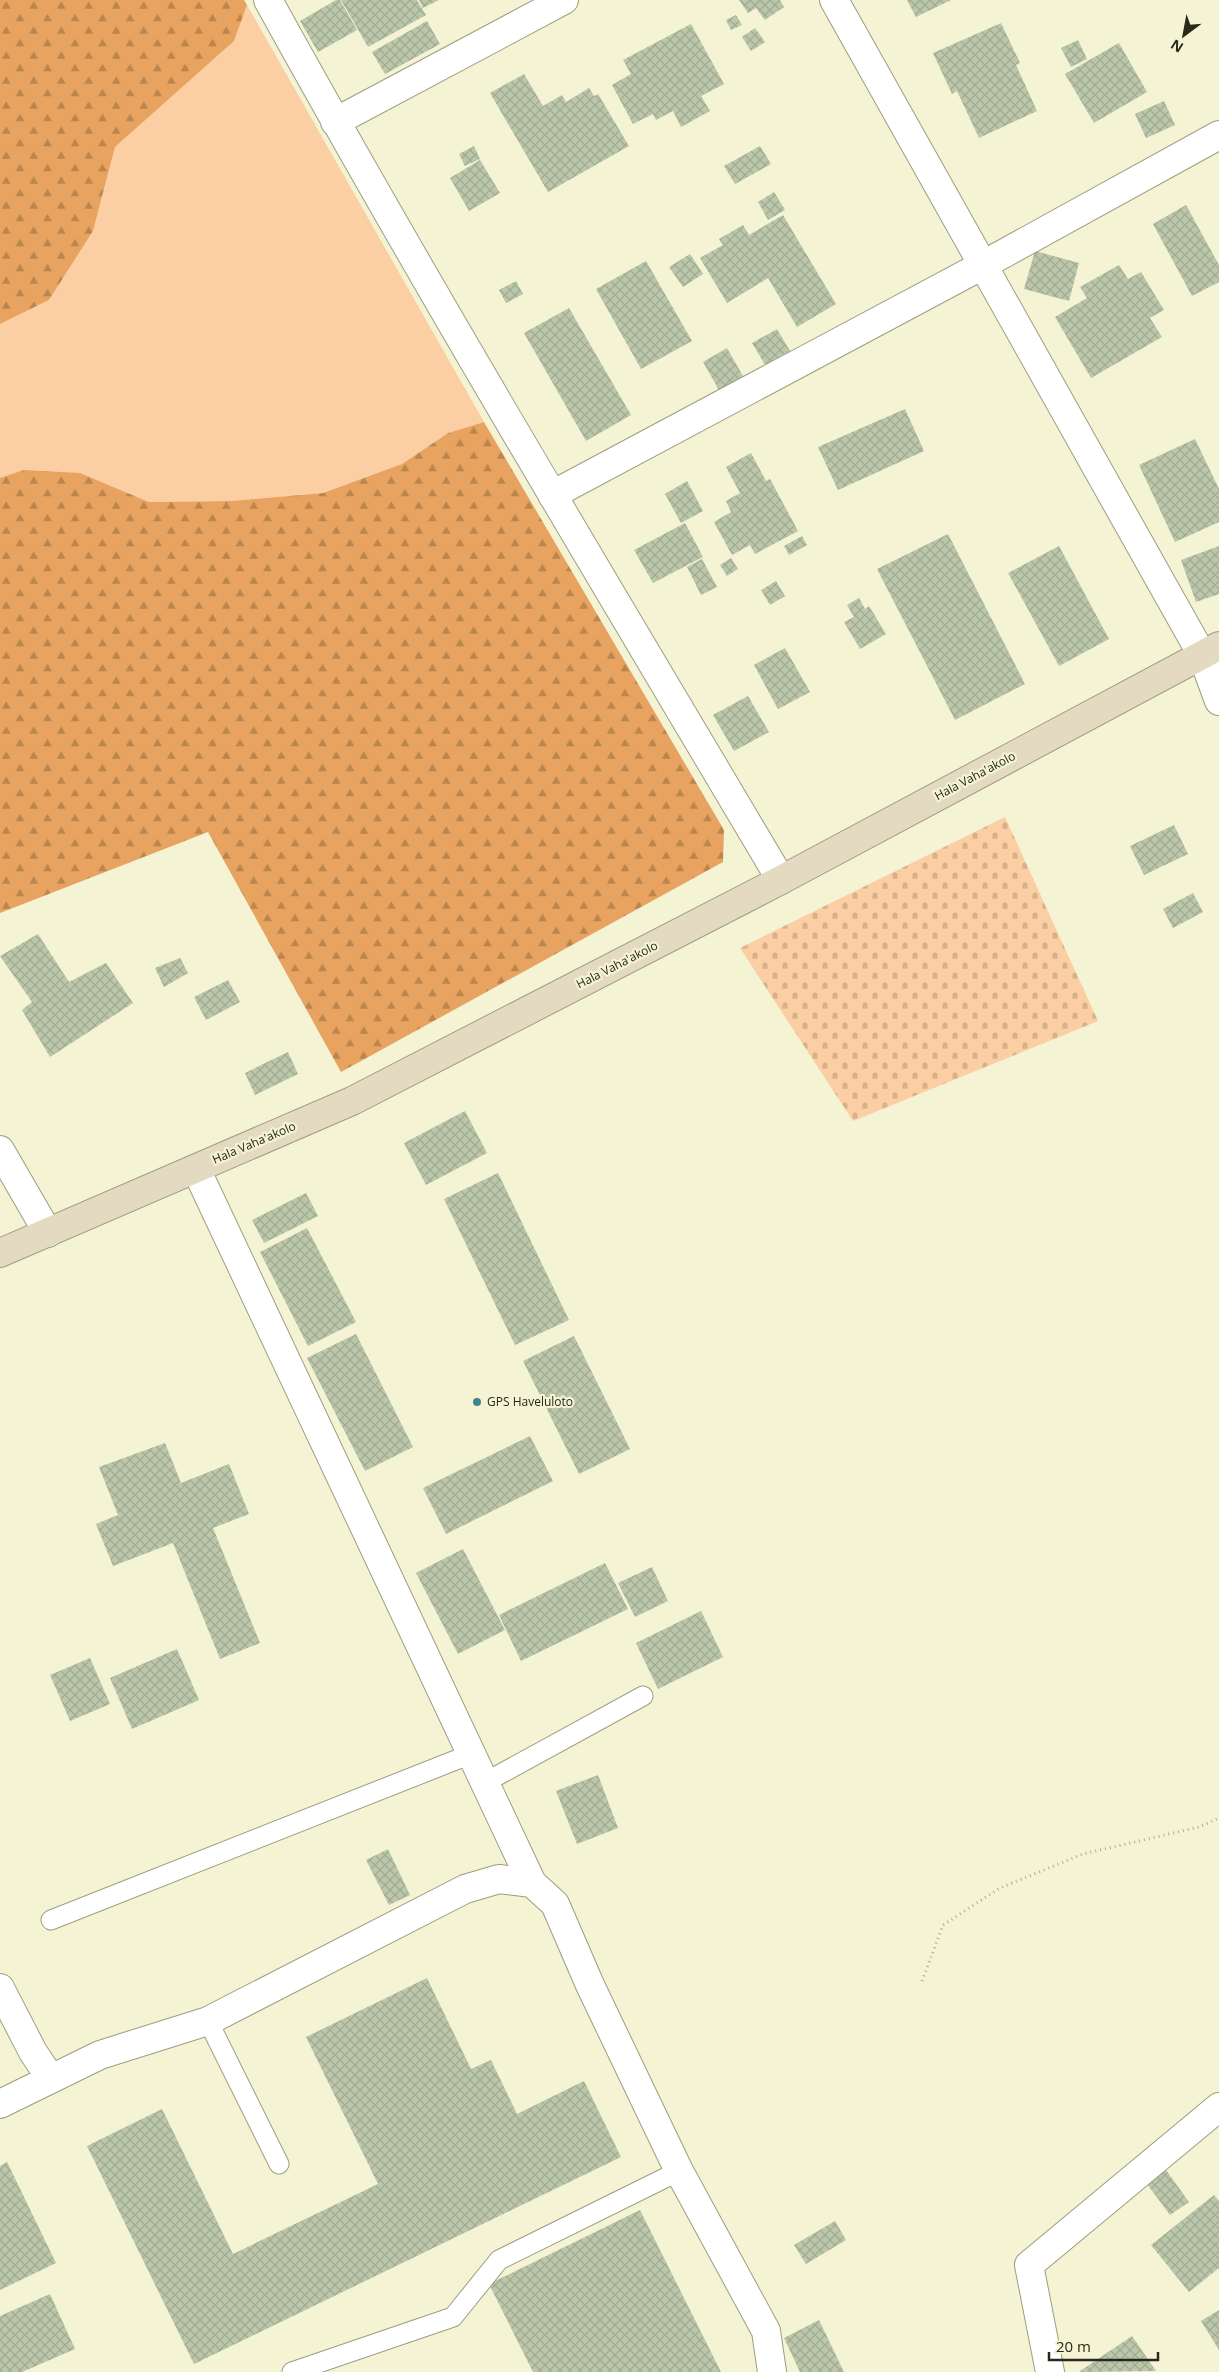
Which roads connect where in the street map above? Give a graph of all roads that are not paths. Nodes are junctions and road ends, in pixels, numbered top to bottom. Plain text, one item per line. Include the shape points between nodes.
1 (268, 0) edge
2 (564, 0) edge
3 (834, 0) edge
4 (335, 122) junction
5 (1219, 134) edge
6 (982, 265) junction
7 (552, 494) junction
8 (1210, 650) edge
9 (1219, 701) edge
10 (781, 880) junction
11 (0, 1150) edge
12 (196, 1168) junction
13 (48, 1233) junction
14 (0, 1253) edge
15 (643, 1696) dead end
16 (471, 1754) junction
17 (484, 1783) junction
18 (532, 1883) junction
19 (51, 1920) dead end
20 (0, 1988) edge
21 (208, 2021) junction
22 (50, 2079) junction
23 (0, 2104) edge
24 (1219, 2107) edge
25 (279, 2164) dead end
26 (679, 2171) junction
27 (292, 2372) edge
28 (772, 2372) edge
29 (1050, 2372) edge

1 - 4 street
2 - 4 street
3 - 6 street
4 - 7 street
5 - 6 street
6 - 7 street
6 - 8 street
7 - 10 street
8 - 9 street
8 - 10 main road, Hala Vaha'akolo
10 - 12 main road, Hala Vaha'akolo via 352,1101
11 - 13 street
12 - 13 main road, Hala Vaha'akolo
12 - 16 street
13 - 14 main road, Hala Vaha'akolo
15 - 17 lane
16 - 17 street
16 - 19 lane
17 - 18 street
18 - 21 street via 499,1879 465,1889
18 - 26 street via 555,1904
20 - 22 street
21 - 22 street via 100,2055
21 - 25 lane
22 - 23 street
24 - 29 street via 1030,2265
26 - 27 lane via 499,2260 453,2317
26 - 28 street via 766,2331

